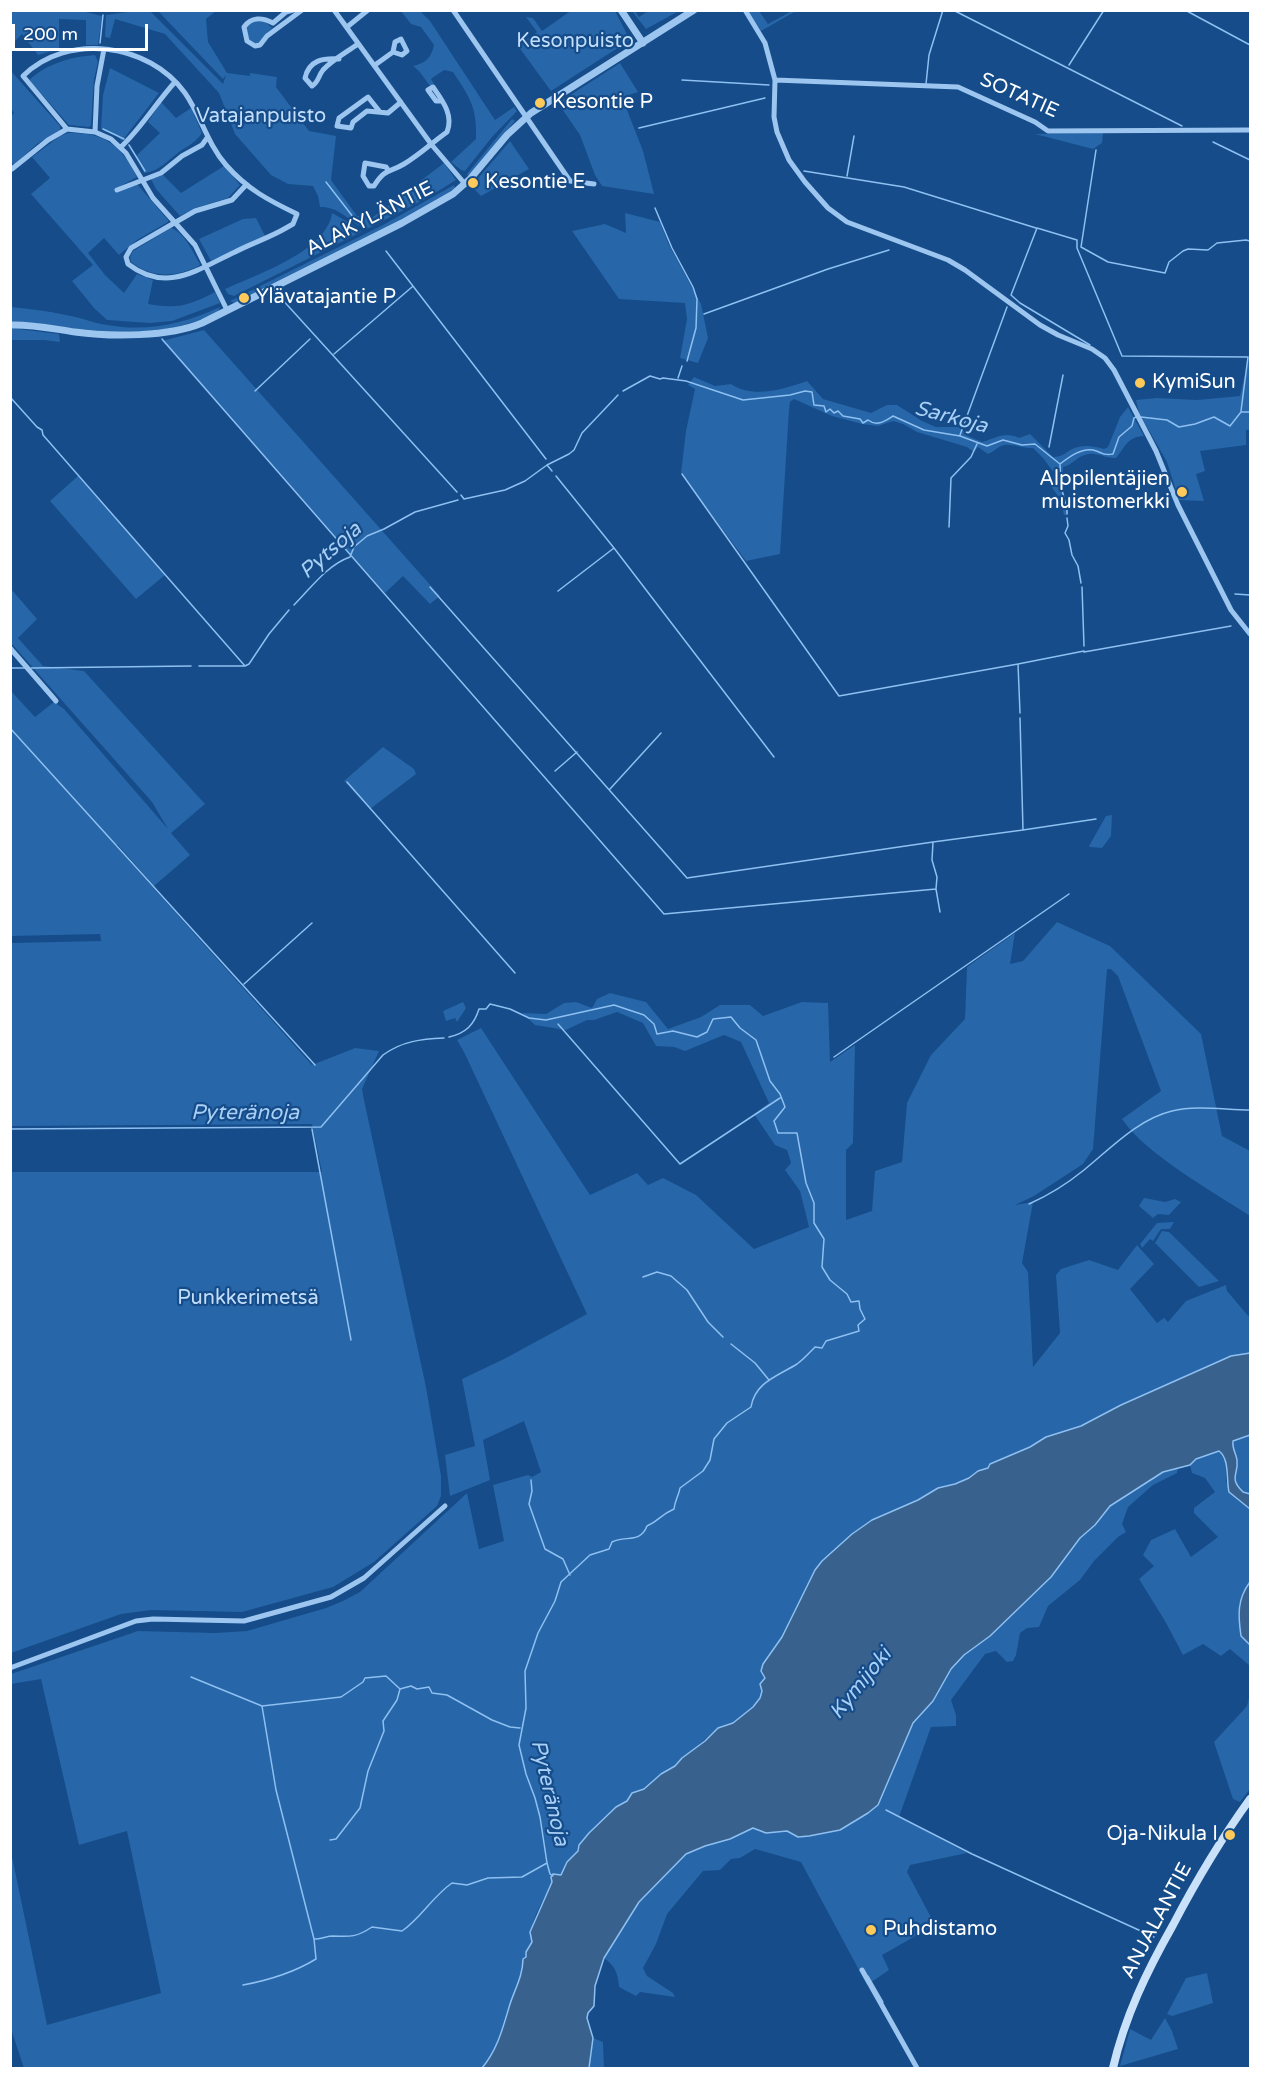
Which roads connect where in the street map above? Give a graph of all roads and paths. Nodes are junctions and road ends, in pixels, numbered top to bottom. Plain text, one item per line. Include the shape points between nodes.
1 (293, 10) edge
2 (302, 10) edge
3 (334, 10) edge
4 (368, 10) edge
5 (453, 10) edge
6 (621, 10) edge
7 (694, 10) edge
8 (745, 10) edge
9 (273, 22) junction
10 (347, 27) junction
11 (276, 28) junction
12 (643, 43) junction
13 (358, 44) junction
14 (104, 49) junction
15 (393, 52) dead end
16 (339, 59) junction
17 (375, 65) junction
18 (775, 80) junction
19 (175, 82) junction
20 (442, 101) dead end
21 (401, 102) junction
22 (380, 112) junction
23 (525, 117) junction
24 (67, 129) junction
25 (1251, 130) edge
26 (95, 132) junction
27 (207, 138) junction
28 (431, 144) junction
29 (121, 147) junction
30 (10, 168) edge
31 (388, 170) junction
32 (141, 180) junction
33 (465, 184) junction
34 (594, 184) dead end
35 (246, 185) junction
36 (117, 190) dead end
37 (175, 222) junction
38 (206, 266) junction
39 (227, 310) junction
40 (10, 325) edge
41 (1251, 634) edge
42 (10, 648) edge
43 (56, 701) dead end
44 (445, 1506) dead end
45 (10, 1668) edge
46 (1251, 1799) edge
47 (862, 1970) dead end
48 (917, 2068) edge
49 (1113, 2068) edge

1 - 9 street
2 - 11 street
3 - 10 street
4 - 10 street
5 - 23 street
6 - 12 street
7 - 12 street, ALAKYLÄNTIE
8 - 18 street via 765,43
9 - 11 street
9 - 11 street via 263,18 249,22 244,27 247,41 260,45
10 - 13 street
12 - 23 street, ALAKYLÄNTIE
13 - 16 street
13 - 17 street
14 - 19 street via 140,57
14 - 24 street via 55,55 23,76
14 - 26 street
15 - 17 street
16 - 16 street via 322,71 312,86 305,78 307,69 320,58
17 - 21 street
18 - 25 street, SOTATIE via 958,87 1048,131
18 - 41 street via 774,117 781,144 801,177 828,208 847,222 948,260 1040,325 1099,354 1114,370 1231,610
19 - 27 street via 190,102
19 - 29 street
20 - 28 street via 450,126
21 - 22 street via 388,113
21 - 28 street
22 - 22 street via 367,111 351,128 337,126 339,118 368,97
23 - 33 street, ALAKYLÄNTIE
23 - 34 street via 570,181
24 - 26 street
24 - 30 street
26 - 29 street
27 - 32 street via 161,173
27 - 35 street
28 - 31 street via 403,165
28 - 33 street
29 - 32 street
31 - 31 street via 374,186 369,186 363,176 365,163
32 - 36 street
32 - 37 street
33 - 39 street, ALAKYLÄNTIE via 422,212
35 - 37 street via 232,200 195,211
35 - 38 street via 297,213 293,224
37 - 38 street via 195,245
37 - 38 street via 131,248 126,257 128,264 164,278 185,276
38 - 39 street
39 - 40 street, ALAKYLÄNTIE via 185,329 155,333 85,333
42 - 43 street
44 - 45 street via 364,1578 331,1597 244,1621 136,1621
46 - 49 main road, ANJALANTIE via 1197,1880 1146,1974 1128,2015
47 - 48 street

